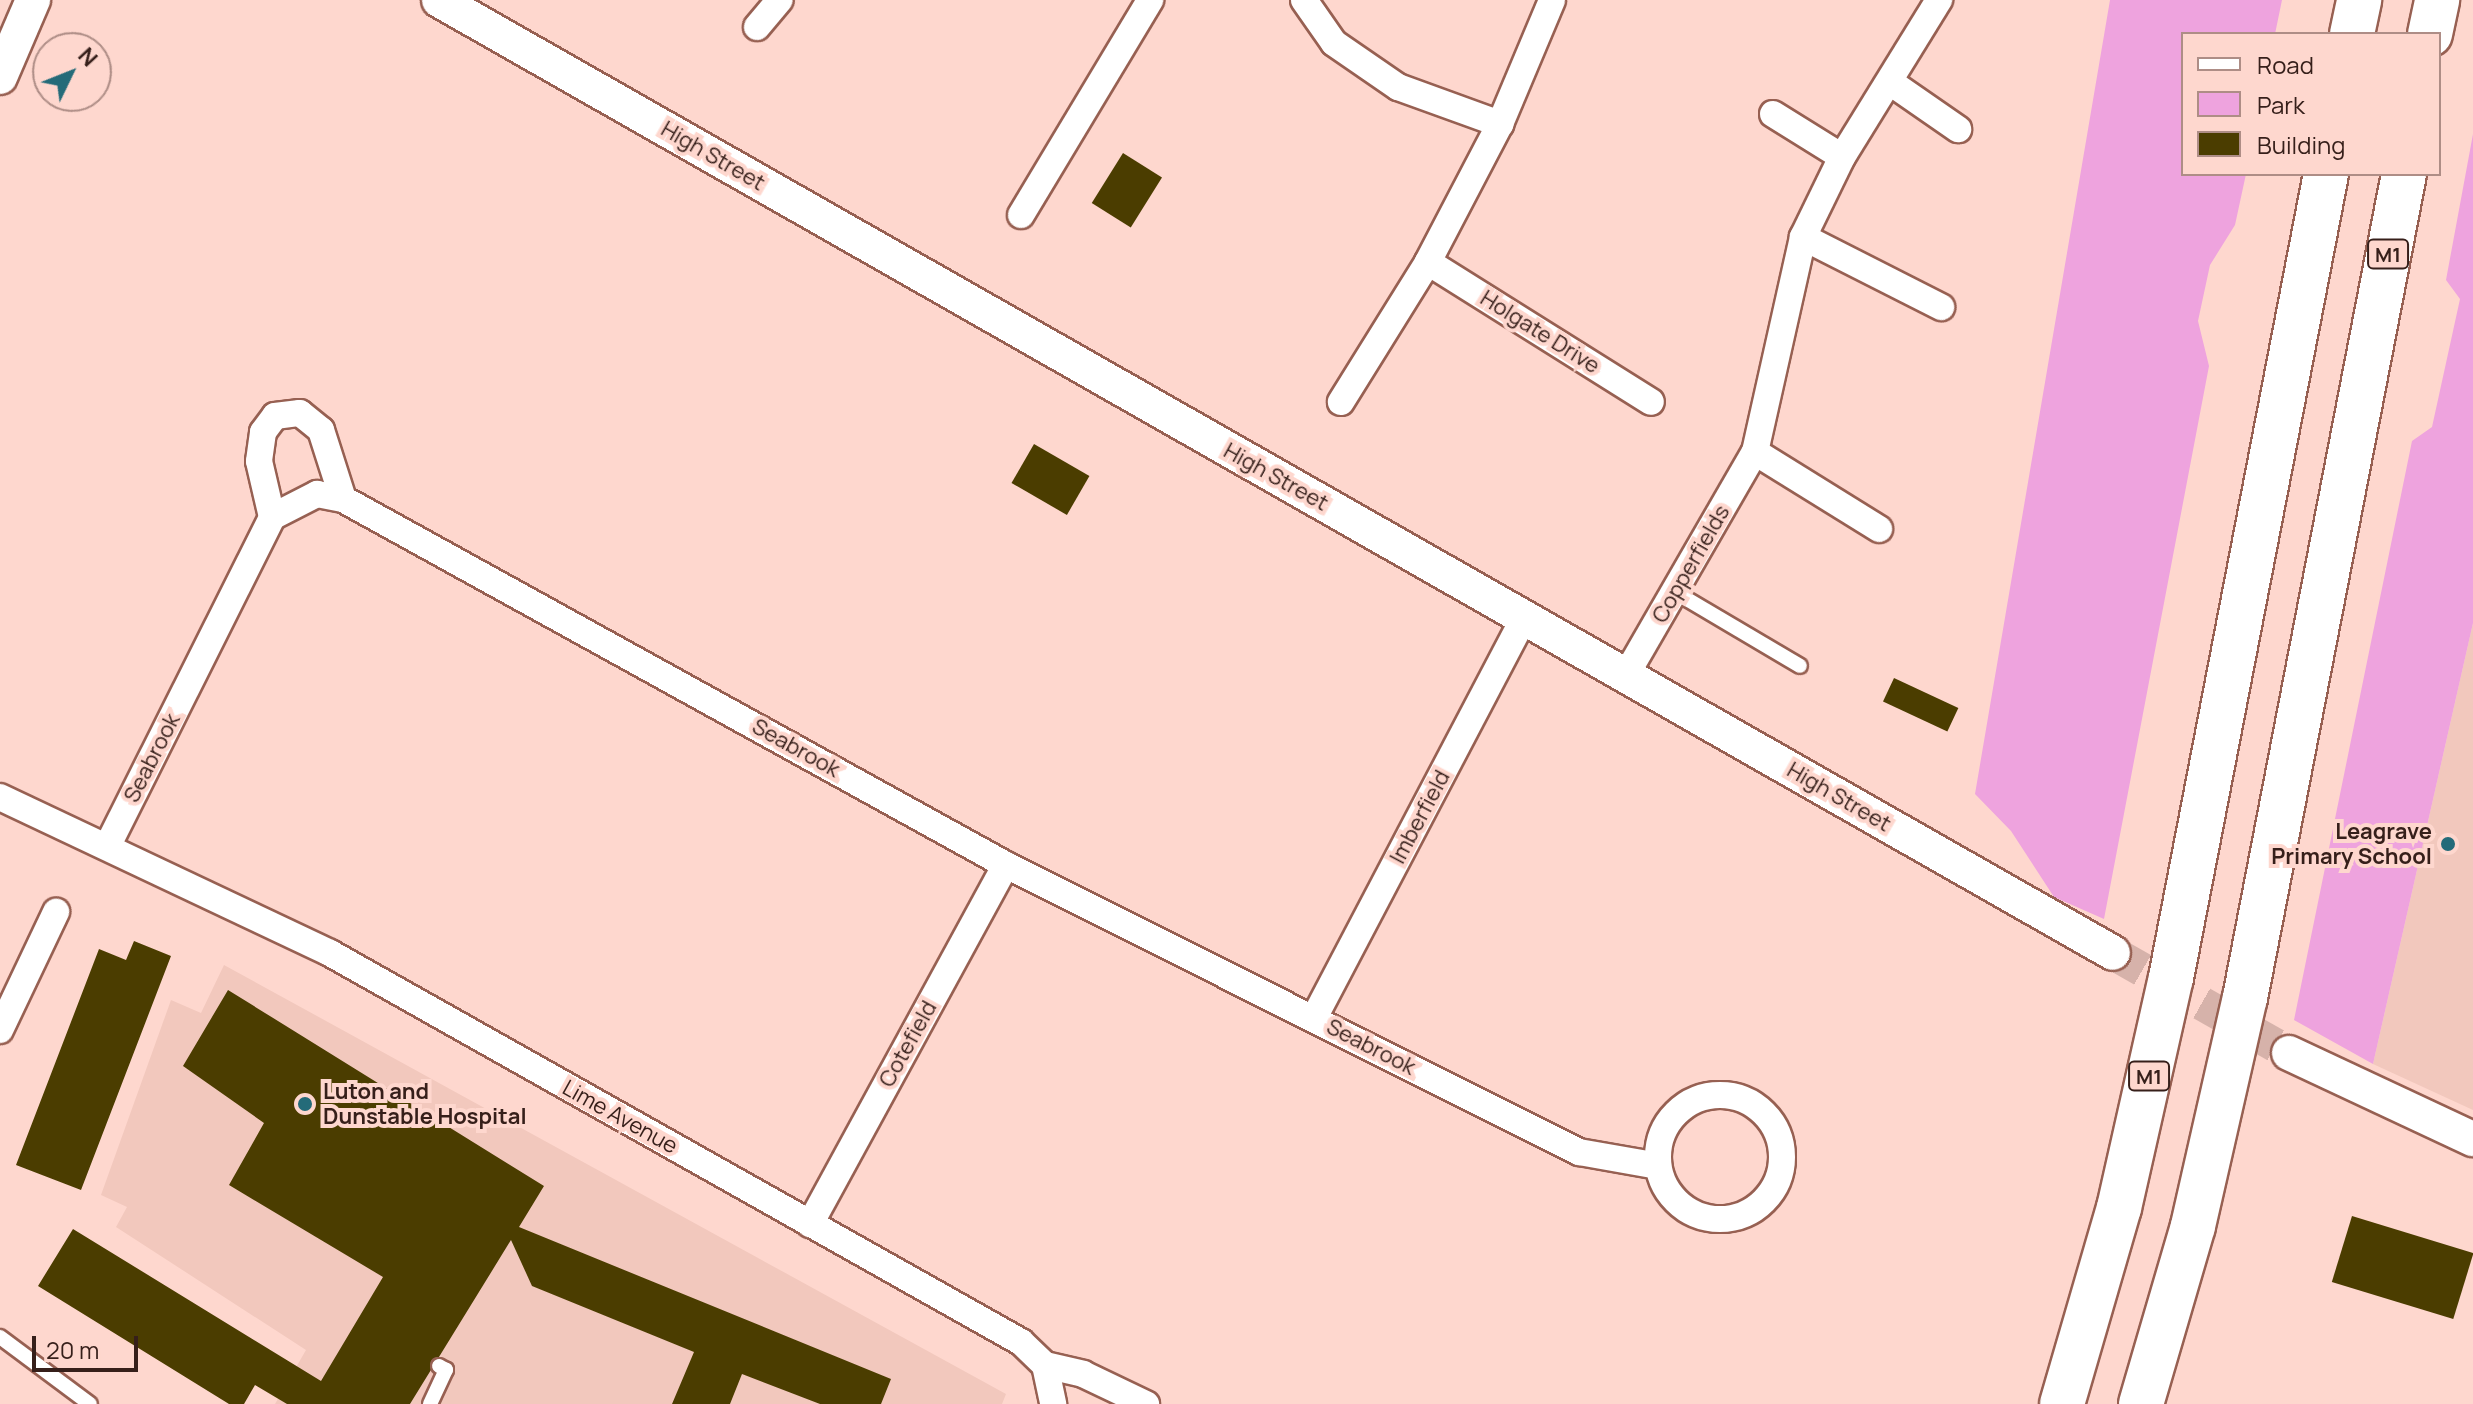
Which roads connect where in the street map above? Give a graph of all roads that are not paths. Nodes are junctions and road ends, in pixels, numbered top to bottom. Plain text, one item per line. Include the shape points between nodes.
1 (33, 0) edge
2 (439, 0) edge
3 (780, 0) edge
4 (1150, 0) edge
5 (1304, 0) edge
6 (1552, 0) edge
7 (1939, 0) edge
8 (2359, 0) edge
9 (2437, 0) edge
10 (757, 27) dead end
11 (2352, 32) edge
12 (2430, 32) edge
13 (0, 77) edge
14 (1890, 82) junction
15 (1773, 114) dead end
16 (1500, 124) junction
17 (1958, 129) dead end
18 (1842, 157) junction
19 (2326, 176) edge
20 (2404, 176) edge
21 (1021, 215) dead end
22 (1803, 237) junction
23 (1428, 262) junction
24 (1941, 307) dead end
25 (1341, 402) dead end
26 (1651, 402) dead end
27 (1755, 452) junction
28 (343, 499) junction
29 (272, 517) junction
30 (1879, 529) dead end
31 (1675, 592) junction
32 (1526, 615) junction
33 (1800, 666) dead end
34 (1626, 675) junction
35 (0, 797) edge
36 (108, 845) junction
37 (1006, 865) junction
38 (56, 912) dead end
39 (2113, 953) tunnel mouth
40 (1314, 1018) junction
41 (0, 1030) edge
42 (2289, 1053) tunnel mouth
43 (2473, 1139) edge
44 (1658, 1166) junction
45 (810, 1224) junction
46 (0, 1337) edge
47 (1045, 1365) junction
48 (439, 1366) dead end
49 (90, 1404) edge
50 (430, 1404) edge
51 (1053, 1404) edge
52 (1146, 1404) edge
53 (2062, 1404) edge
54 (2141, 1404) edge

1 - 13 street
2 - 32 street, High Street
3 - 10 street
4 - 21 street
5 - 16 street via 1334,43 1398,87
6 - 16 street
7 - 14 street, Copperfields
8 - 11 highway
9 - 12 highway
14 - 17 street
14 - 18 street, Copperfields
15 - 18 street
16 - 23 street
18 - 22 street, Copperfields
19 - 53 highway, M1 via 2171,978 2119,1208
20 - 54 highway, M1 via 2245,998 2193,1226
22 - 24 street
22 - 27 street, Copperfields
23 - 25 street
23 - 26 street, Holgate Drive
27 - 30 street
27 - 31 street, Copperfields
28 - 29 street via 317,494
28 - 29 street via 321,430 300,413 275,416 263,432 259,461
28 - 37 street, Seabrook
29 - 36 street, Seabrook
31 - 33 lane
31 - 34 street, Copperfields
32 - 34 street, High Street
32 - 40 street, Imberfield
34 - 39 street, High Street
35 - 36 street, Lime Avenue
36 - 45 street, Lime Avenue via 330,953
37 - 40 street, Seabrook
37 - 45 street, Cotefield
38 - 41 street
40 - 44 street, Seabrook via 1579,1152
42 - 43 street
44 - 44 street via 1665,1127 1678,1111 1714,1095 1743,1100 1767,1116 1783,1153 1771,1193 1747,1212 1716,1219 1678,1202
45 - 47 street, Lime Avenue via 1021,1342
46 - 49 lane
47 - 51 street
47 - 52 street, Lime Avenue via 1083,1374
48 - 50 lane via 446,1370

